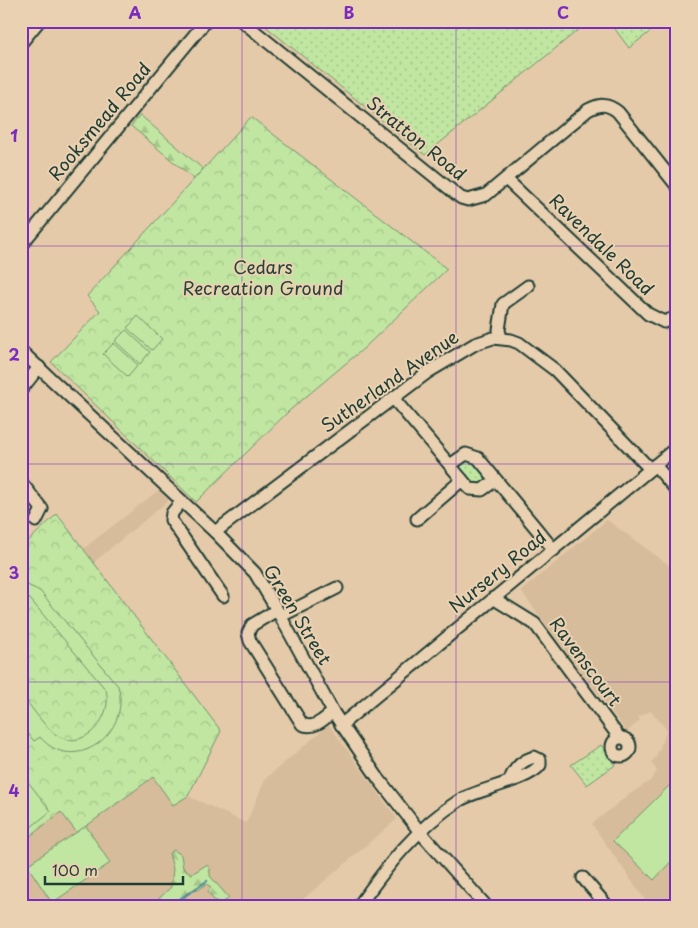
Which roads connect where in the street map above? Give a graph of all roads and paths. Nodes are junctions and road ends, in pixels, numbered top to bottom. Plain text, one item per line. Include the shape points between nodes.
1 (39, 21) edge
2 (206, 21) edge
3 (242, 21) edge
4 (21, 43) edge
5 (506, 179) junction
6 (677, 186) edge
7 (21, 245) edge
8 (528, 286) dead end
9 (677, 317) edge
10 (501, 338) junction
11 (21, 351) edge
12 (39, 368) junction
13 (21, 390) edge
14 (393, 398) junction
15 (677, 448) edge
16 (450, 465) junction
17 (653, 467) junction
18 (462, 480) junction
19 (496, 480) junction
20 (21, 482) edge
21 (677, 491) edge
22 (181, 502) junction
23 (417, 518) dead end
24 (36, 521) dead end
25 (215, 532) junction
26 (554, 550) junction
27 (337, 588) dead end
28 (223, 596) dead end
29 (493, 598) junction
30 (279, 613) junction
31 (333, 712) junction
32 (341, 725) junction
33 (619, 737) dead end
34 (510, 780) dead end
35 (420, 832) junction
36 (583, 878) dead end
37 (358, 907) edge
38 (487, 907) edge
39 (608, 907) edge

1 - 4 street
2 - 7 street, Rooksmead Road
3 - 5 street, Stratton Road via 461,198 486,196
5 - 6 street, Stratton Road via 599,104 618,112
5 - 9 street, Ravendale Road via 648,314 664,322
8 - 10 street via 503,304
10 - 14 street, Sutherland Avenue via 475,344 444,361
10 - 17 street via 519,343 555,370
11 - 12 street, Green Street
12 - 13 street
12 - 22 street, Green Street
14 - 16 street
14 - 25 street, Sutherland Avenue
15 - 17 street, Nursery Road
16 - 18 street
16 - 19 street via 462,456 474,456
17 - 21 street
17 - 26 street, Nursery Road
18 - 19 street via 470,489 478,491
18 - 23 street
19 - 26 street
20 - 24 street via 42,509
22 - 25 street, Green Street
22 - 28 street via 172,513 171,520
25 - 30 street, Green Street via 254,573
26 - 29 street, Nursery Road
27 - 30 street
29 - 32 street, Nursery Road
29 - 33 street, Ravenscourt via 535,624
30 - 31 street, Green Street
30 - 31 street via 252,625 248,633 250,640 302,724 314,726
31 - 32 street, Green Street
32 - 35 street, Green Street
34 - 35 street via 460,800
35 - 37 street via 390,862
35 - 38 street, Green Street
36 - 39 street

